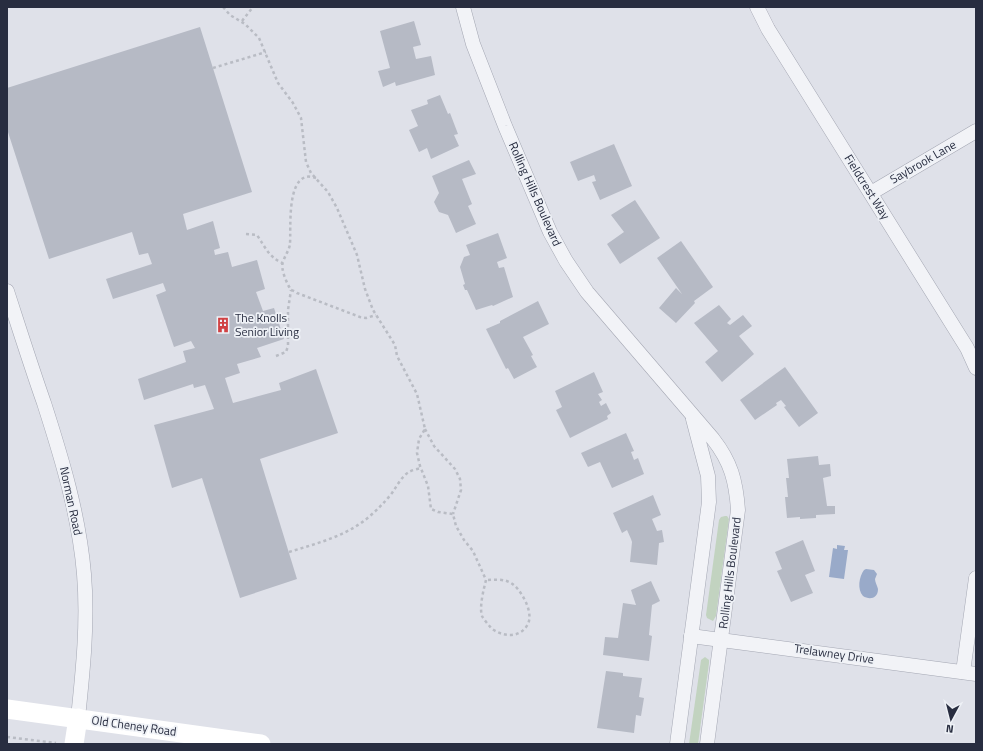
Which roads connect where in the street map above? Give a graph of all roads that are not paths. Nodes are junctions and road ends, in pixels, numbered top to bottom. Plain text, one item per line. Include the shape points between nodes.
1 (463, 7) edge
2 (758, 7) edge
3 (976, 131) edge
4 (871, 193) junction
5 (7, 291) edge
6 (976, 368) edge
7 (692, 415) junction
8 (976, 578) edge
9 (691, 636) junction
10 (721, 639) junction
11 (970, 673) edge
12 (7, 708) edge
13 (78, 718) junction
14 (74, 744) edge
15 (261, 744) edge
16 (677, 744) edge
17 (707, 744) edge

1 - 7 street, Rolling Hills Boulevard via 473,44 505,126 550,232 566,261 587,292
2 - 4 street, Fieldcrest Way via 768,29
3 - 4 street, Saybrook Lane
4 - 6 street, Fieldcrest Way via 967,348
5 - 13 street, Norman Road via 61,458 80,539 86,627
7 - 9 street, Rolling Hills Boulevard via 708,476 709,502
7 - 10 street, Rolling Hills Boulevard via 720,448 730,467 736,488 738,510
8 - 11 street
9 - 10 street, Trelawney Drive
9 - 16 street, Rolling Hills Boulevard
10 - 11 street, Trelawney Drive
10 - 17 street, Rolling Hills Boulevard
12 - 13 main road, Old Cheney Road
13 - 14 main road
13 - 15 main road, Old Cheney Road

